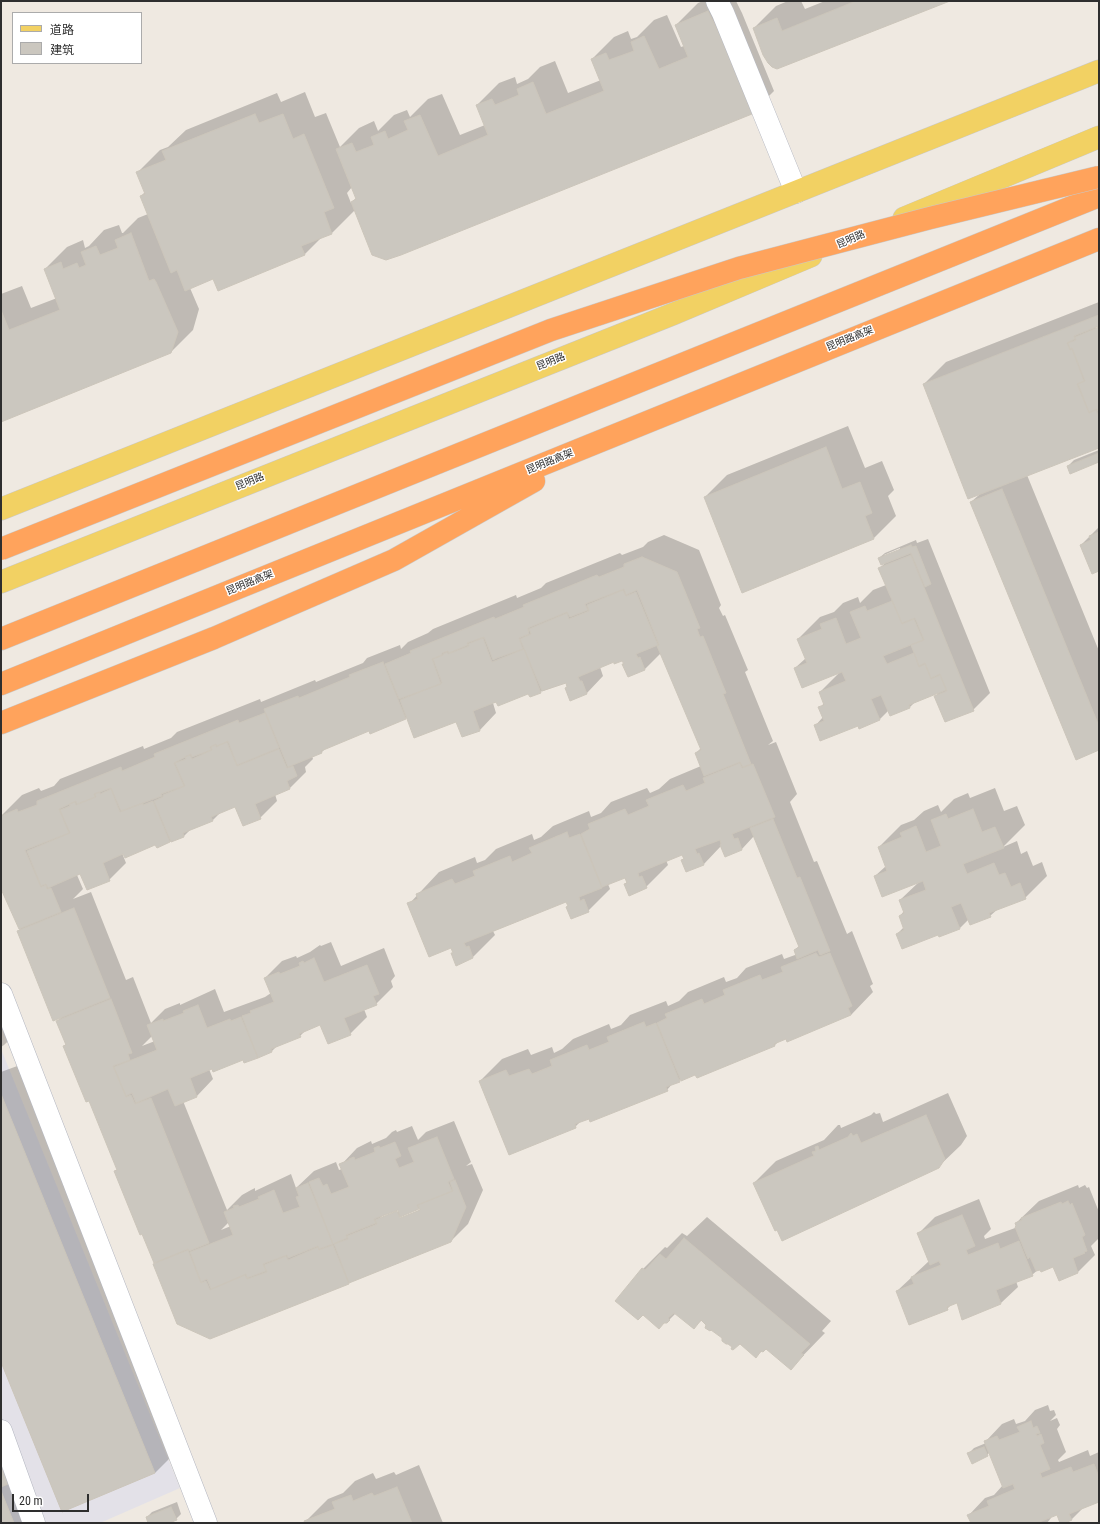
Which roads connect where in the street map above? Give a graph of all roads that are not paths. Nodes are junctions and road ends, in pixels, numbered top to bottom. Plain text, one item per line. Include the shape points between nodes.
1 (716, 1) edge
2 (1099, 71) edge
3 (1099, 136) edge
4 (1099, 178) edge
5 (796, 192) junction
6 (1099, 196) edge
7 (1099, 239) edge
8 (610, 438) junction
9 (1, 509) edge
10 (1, 549) edge
11 (1, 582) edge
12 (1, 639) edge
13 (1, 684) edge
14 (1, 723) edge
15 (1, 994) edge
16 (1, 1430) edge
17 (200, 1521) edge
18 (34, 1523) edge

1 - 5 street
2 - 5 main road
3 - 11 main road, 昆明路 via 673,314
4 - 10 highway, bridge via 930,218 739,268 551,330
5 - 9 main road
6 - 12 highway
7 - 8 highway, 昆明路高架
8 - 13 highway, 昆明路高架
8 - 14 highway via 394,560 214,638
15 - 17 street
16 - 18 street

